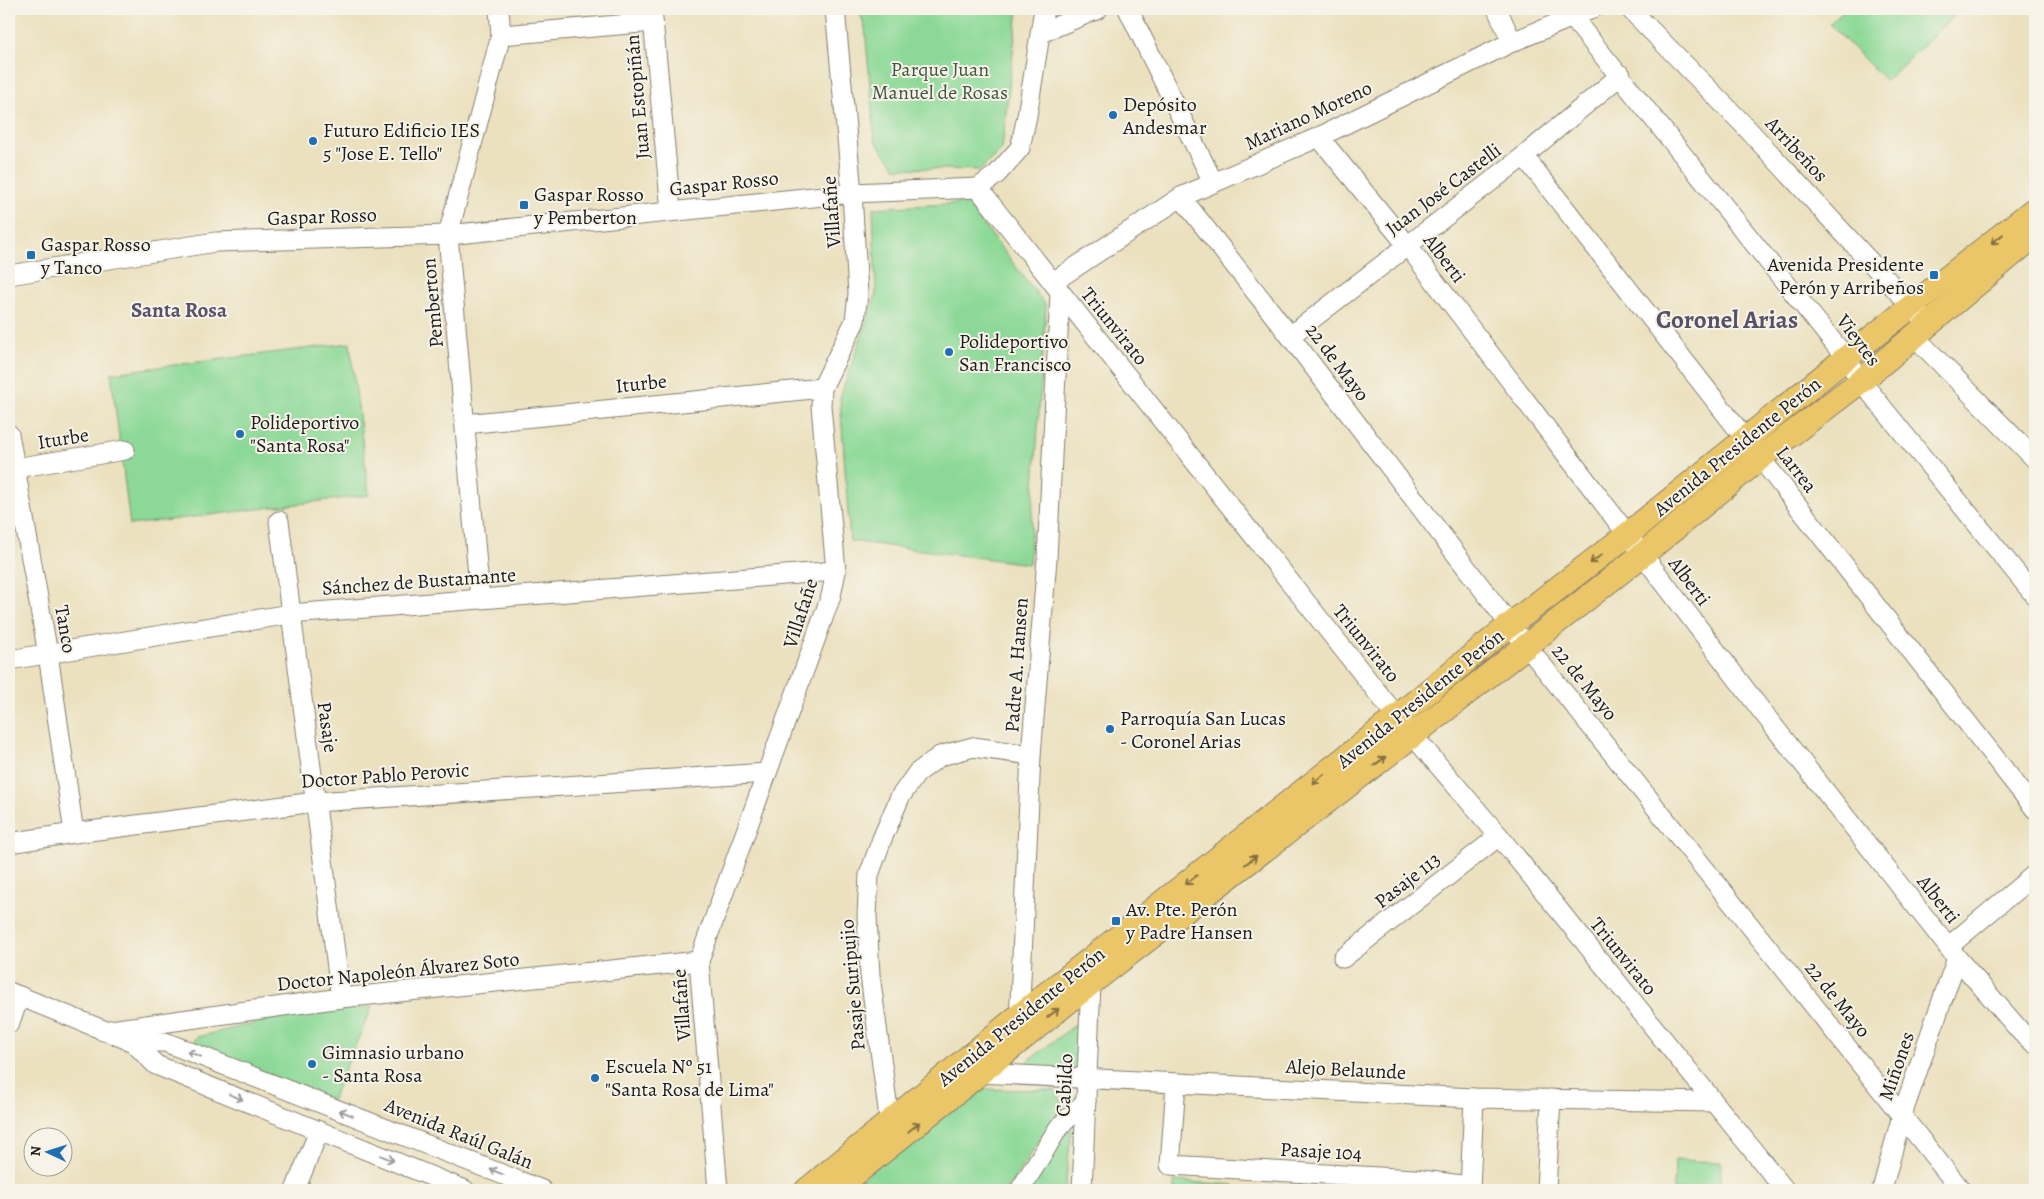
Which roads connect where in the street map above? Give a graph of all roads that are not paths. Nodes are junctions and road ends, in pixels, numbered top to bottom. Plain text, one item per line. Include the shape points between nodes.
1 (499, 9) edge
2 (836, 9) edge
3 (1044, 9) edge
4 (1098, 9) edge
5 (1128, 9) edge
6 (1497, 9) edge
7 (1592, 9) edge
8 (1630, 9) edge
9 (652, 15) edge
10 (1572, 17) junction
11 (1041, 33) junction
12 (501, 35) junction
13 (1512, 42) junction
14 (1621, 75) junction
15 (1319, 137) junction
16 (1524, 156) junction
17 (1213, 182) junction
18 (978, 188) junction
19 (852, 193) junction
20 (1181, 197) junction
21 (2035, 209) edge
22 (671, 211) junction
23 (448, 235) junction
24 (2035, 235) edge
25 (1407, 245) junction
26 (9, 275) edge
27 (1056, 287) junction
28 (1912, 306) junction
29 (1921, 330) junction
30 (1290, 336) junction
31 (1846, 358) junction
32 (1861, 381) junction
33 (822, 388) junction
34 (465, 424) junction
35 (9, 434) edge
36 (1753, 449) junction
37 (125, 450) dead end
38 (2035, 459) edge
39 (12, 469) edge
40 (279, 521) dead end
41 (1627, 535) junction
42 (1642, 555) junction
43 (836, 571) junction
44 (2035, 596) edge
45 (480, 599) junction
46 (290, 614) junction
47 (1510, 625) junction
48 (1527, 645) junction
49 (48, 654) junction
50 (9, 660) edge
51 (1397, 717) junction
52 (1413, 735) junction
53 (1031, 755) junction
54 (767, 773) junction
55 (315, 802) junction
56 (2035, 809) edge
57 (74, 832) junction
58 (1499, 836) junction
59 (9, 843) edge
60 (2035, 874) edge
61 (1952, 952) junction
62 (1342, 958) dead end
63 (699, 961) junction
64 (1092, 983) junction
65 (14, 994) edge
66 (340, 998) junction
67 (1020, 1015) junction
68 (9, 1024) edge
69 (103, 1031) junction
70 (1018, 1041) junction
71 (133, 1042) junction
72 (2035, 1044) edge
73 (978, 1073) junction
74 (1087, 1080) junction
75 (1176, 1084) junction
76 (1474, 1098) junction
77 (1551, 1098) junction
78 (1086, 1100) junction
79 (1712, 1102) junction
80 (1902, 1115) junction
81 (319, 1131) junction
82 (891, 1134) junction
83 (1470, 1188) edge
84 (295, 1190) edge
85 (465, 1190) edge
86 (542, 1190) edge
87 (718, 1190) edge
88 (807, 1190) edge
89 (835, 1190) edge
90 (1020, 1190) edge
91 (1082, 1190) edge
92 (1546, 1190) edge
93 (1785, 1190) edge
94 (1882, 1190) edge
95 (1961, 1190) edge

1 - 12 street, Pemberton
2 - 19 street, Villafañe
3 - 11 street
4 - 11 street
5 - 17 street
6 - 13 street
7 - 10 street, Mariano Moreno
8 - 28 street, Arribeños via 1743,124
9 - 12 street
9 - 22 street, Juan Estopiñán
10 - 13 street, Mariano Moreno
10 - 14 street, Vieytes
11 - 18 street via 1020,148 997,174
12 - 23 street, Pemberton
13 - 15 street, Mariano Moreno
14 - 16 street, Juan José Castelli
14 - 31 street, Vieytes
15 - 17 street, Mariano Moreno
15 - 25 street, Alberti
16 - 25 street, Juan José Castelli
16 - 36 street, Larrea
17 - 20 street, Mariano Moreno
18 - 19 street, Gaspar Rosso
18 - 27 street, Triunvirato
19 - 22 street, Gaspar Rosso
19 - 33 street, Villafañe via 858,294 855,321
20 - 27 street, Mariano Moreno
20 - 30 street, 22 de Mayo
21 -> 28 main road, Avenida Presidente Perón
22 - 23 street, Gaspar Rosso
23 - 26 street, Gaspar Rosso via 216,242
23 - 34 street, Pemberton
24 - 29 main road, Avenida Presidente Perón
25 - 30 street, Juan José Castelli
25 - 41 street, Alberti
27 - 51 street, Triunvirato
27 - 53 street, Padre A. Hansen via 1046,558
28 - 29 street, Arribeños
28 - 31 main road, Avenida Presidente Perón
29 - 32 main road, Avenida Presidente Perón
29 - 38 street, Arribeños
30 - 47 street, 22 de Mayo
31 - 32 street, Vieytes
31 - 36 main road, Avenida Presidente Perón
32 - 36 main road, Avenida Presidente Perón
32 - 44 street, Vieytes
33 - 34 street, Iturbe
33 - 43 street, Villafañe via 820,406
34 - 45 street, Pemberton
35 - 39 street, Tanco
36 - 41 main road, Avenida Presidente Perón
36 - 42 main road, Avenida Presidente Perón
36 - 56 street, Larrea
37 - 39 street, Iturbe
39 - 49 street, Tanco
40 - 46 street, Pasaje
41 - 42 street, Alberti
41 -> 47 main road, Avenida Presidente Perón
42 - 48 main road, Avenida Presidente Perón
42 - 61 street, Alberti
43 - 45 street, Sánchez de Bustamante
43 - 54 street, Villafañe via 831,596
45 - 46 street, Sánchez de Bustamante
46 - 49 street, Sánchez de Bustamante
46 - 55 street, Pasaje
47 - 48 street, 22 de Mayo
47 - 51 main road, Avenida Presidente Perón
48 - 52 main road, Avenida Presidente Perón
48 - 80 street, 22 de Mayo
49 - 50 street, Sánchez de Bustamante
49 - 57 street, Tanco
51 - 52 street, Triunvirato
51 -> 67 main road, Avenida Presidente Perón
52 - 58 street, Triunvirato
64 -> 52 main road, Avenida Presidente Perón
53 - 67 street, Padre A. Hansen
53 - 82 street, Pasaje Suripujio via 973,747 940,756 917,773 900,797 882,839 869,875 867,916 870,975
54 - 55 street, Doctor Pablo Perovic
54 - 63 street, Villafañe
55 - 57 street, Doctor Pablo Perovic
55 - 66 street, Pasaje
57 - 59 street, Doctor Pablo Perovic
58 - 62 street, Pasaje 113
58 - 79 street, Triunvirato
60 - 61 street
61 - 72 street, Alberti
61 - 80 street, Miñones
63 - 66 street, Doctor Napoleón Álvarez Soto
63 - 87 street, Villafañe
70 -> 64 main road, Avenida Presidente Perón
64 - 74 street, Cabildo
65 - 68 street
65 - 69 street, Avenida Raúl Galán
66 - 69 street, Doctor Napoleón Álvarez Soto
67 - 70 street, Padre A. Hansen
67 - 82 main road, Avenida Presidente Perón
69 - 71 street, Avenida Raúl Galán
70 - 73 main road, Avenida Presidente Perón
71 -> 81 street, Avenida Raúl Galán via 156,1065
86 -> 71 street, Avenida Raúl Galán via 165,1042
73 - 74 street, Alejo Belaunde
82 -> 73 main road, Avenida Presidente Perón
74 - 75 street, Alejo Belaunde
74 - 78 street, Cabildo
75 - 76 street, Alejo Belaunde
75 - 83 street, Pasaje 104 via 1170,1165 1414,1179
76 - 77 street, Alejo Belaunde
76 - 83 street
77 - 79 street, Alejo Belaunde
77 - 92 street
78 - 90 street via 1059,1127
78 - 91 street, Cabildo
79 - 93 street, Triunvirato
80 - 94 street, Miñones
80 - 95 street, 22 de Mayo
81 - 84 street
81 -> 85 street, Avenida Raúl Galán
82 - 88 main road, Avenida Presidente Perón
82 - 89 main road, Avenida Presidente Perón

